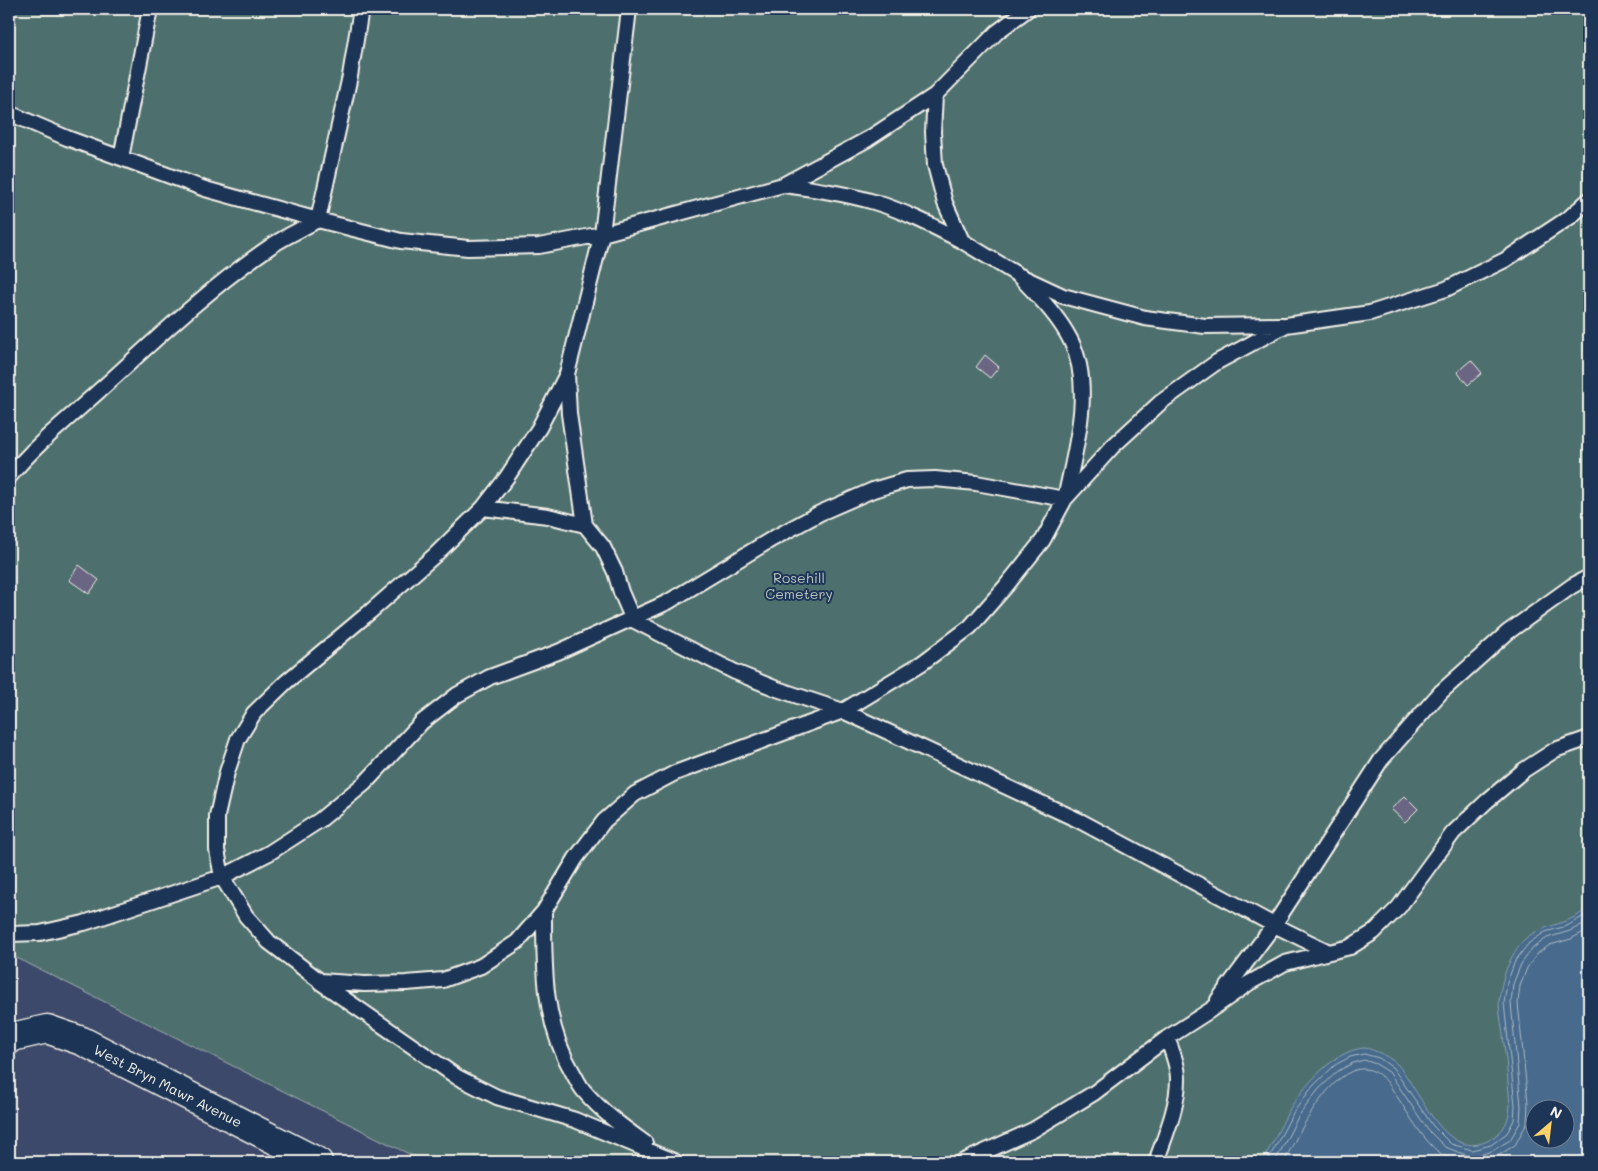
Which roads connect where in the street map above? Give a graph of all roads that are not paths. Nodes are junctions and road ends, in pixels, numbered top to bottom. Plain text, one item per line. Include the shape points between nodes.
1 (150, 9) edge
2 (361, 9) edge
3 (629, 9) edge
4 (1028, 9) edge
5 (935, 95) junction
6 (10, 110) edge
7 (121, 158) junction
8 (783, 185) junction
9 (1589, 200) edge
10 (318, 220) junction
11 (602, 234) junction
12 (962, 240) junction
13 (1018, 275) junction
14 (1286, 325) junction
15 (567, 374) junction
16 (14, 463) edge
17 (9, 477) edge
18 (1065, 499) junction
19 (483, 508) junction
20 (585, 525) junction
21 (1589, 577) edge
22 (633, 620) junction
23 (843, 711) junction
24 (1589, 738) edge
25 (222, 877) junction
26 (544, 911) junction
27 (1274, 925) junction
28 (9, 934) edge
29 (1329, 952) junction
30 (320, 981) junction
31 (1209, 1011) junction
32 (10, 1038) edge
33 (1167, 1038) junction
34 (669, 1160) edge
35 (318, 1162) edge
36 (962, 1162) edge
37 (1156, 1162) edge

1 - 7 lane
2 - 10 lane via 350,76
3 - 11 lane
4 - 5 lane via 998,32
5 - 8 lane via 868,139
5 - 12 lane via 935,164 945,203
6 - 7 lane
7 - 10 lane via 205,189
8 - 11 lane
8 - 12 lane via 830,191 874,202 925,221
9 - 14 lane via 1570,217 1505,260 1446,289 1370,313
10 - 11 lane via 402,241 468,248 539,246
10 - 16 lane via 272,245 223,281
11 - 15 lane
12 - 13 lane
13 - 14 lane via 1063,296 1146,318 1205,326
13 - 18 lane via 1052,311 1071,341 1080,374 1081,423
14 - 18 lane via 1217,362 1161,402 1113,446
15 - 19 lane via 539,428
15 - 20 lane via 569,414
16 - 17 lane
18 - 22 lane via 976,483 908,480 873,490 820,513
18 - 23 lane via 1043,540 970,627 922,663
19 - 20 lane via 548,516
19 - 25 lane via 435,555 254,713 238,739 218,816 217,850
20 - 22 lane via 603,547
21 - 27 lane via 1508,632 1441,692 1381,760
22 - 23 lane via 735,672
22 - 25 lane via 490,677 457,695 422,722 365,783 320,820 269,853
23 - 26 lane via 675,773 635,794 604,821 576,858
23 - 27 lane via 1080,821
24 - 29 lane via 1555,750 1517,776 1453,833 1399,907 1374,932 1350,947
25 - 28 lane via 84,923 40,933
25 - 30 lane via 246,916 269,942
26 - 30 lane via 517,942 481,966 443,980 381,984
26 - 34 lane via 547,1006 562,1055 583,1090 611,1118
27 - 29 lane
27 - 31 lane
29 - 31 lane via 1285,964 1249,982
30 - 34 lane via 457,1077 497,1097 575,1120
31 - 33 lane
32 - 35 street, West Bryn Mawr Avenue via 47,1029 82,1041
33 - 36 lane via 1086,1098 1033,1130
33 - 37 lane via 1178,1078 1176,1103

